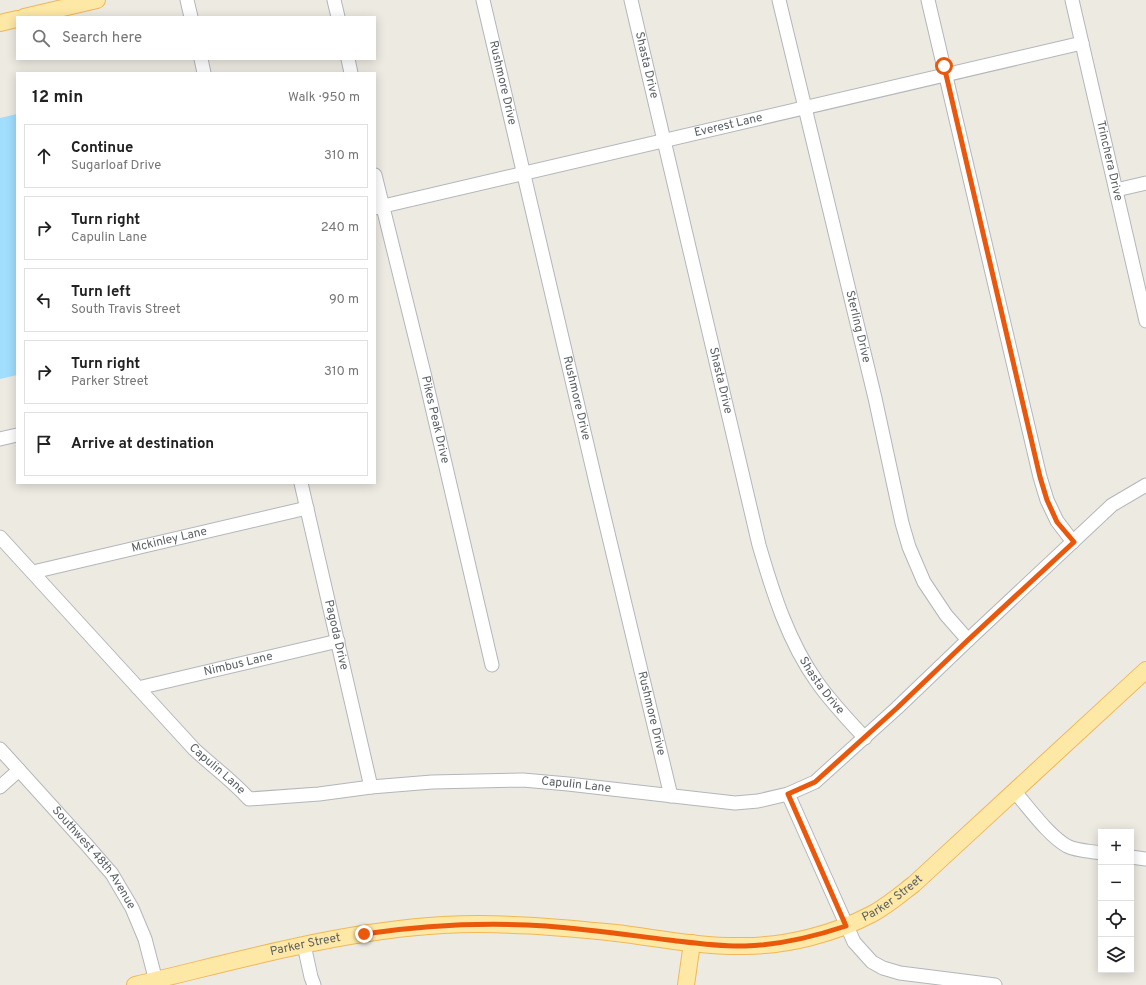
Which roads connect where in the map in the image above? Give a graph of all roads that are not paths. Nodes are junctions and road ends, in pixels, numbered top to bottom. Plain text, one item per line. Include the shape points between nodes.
1 (97, 0) edge
2 (187, 0) edge
3 (334, 0) edge
4 (483, 0) edge
5 (631, 0) edge
6 (779, 0) edge
7 (928, 0) edge
8 (1072, 0) edge
9 (28, 16) edge
10 (191, 16) edge
11 (338, 16) edge
12 (16, 19) edge
13 (0, 23) edge
14 (1082, 43) junction
15 (200, 60) edge
16 (348, 60) edge
17 (204, 72) edge
18 (351, 72) edge
19 (946, 75) junction
20 (805, 108) junction
21 (664, 141) junction
22 (524, 174) junction
23 (376, 183) edge
24 (1146, 183) edge
25 (1116, 190) junction
26 (379, 208) edge
27 (1146, 321) edge
28 (16, 435) edge
29 (0, 439) edge
30 (301, 484) edge
31 (1146, 485) edge
32 (307, 508) junction
33 (0, 537) edge
34 (1074, 542) junction
35 (33, 572) junction
36 (968, 640) junction
37 (338, 641) junction
38 (492, 665) dead end
39 (1146, 670) edge
40 (138, 688) junction
41 (864, 738) junction
42 (0, 749) edge
43 (19, 770) junction
44 (371, 786) junction
45 (0, 787) edge
46 (1015, 792) junction
47 (788, 794) junction
48 (671, 796) junction
49 (1098, 853) edge
50 (1134, 857) edge
51 (1146, 859) edge
52 (846, 926) junction
53 (692, 943) junction
54 (304, 945) junction
55 (156, 983) edge
56 (135, 985) edge
57 (314, 985) edge
58 (686, 985) edge
59 (996, 985) edge

1 - 9 main road
2 - 10 street
3 - 11 street
4 - 22 street, Rushmore Drive
5 - 21 street, Shasta Drive
6 - 20 street, Sterling Drive
7 - 19 street
8 - 14 street, Trinchera Drive
12 - 13 main road
14 - 19 street, Everest Lane
14 - 25 street, Trinchera Drive
15 - 17 street
16 - 18 street
19 - 20 street, Everest Lane
19 - 34 street via 1040,477 1057,522
20 - 21 street, Everest Lane
20 - 36 street, Sterling Drive via 909,547 924,582 946,615
21 - 22 street, Everest Lane
21 - 41 street, Shasta Drive via 759,545 775,599 794,644 816,681
22 - 26 street, Everest Lane
22 - 48 street, Rushmore Drive
23 - 26 street, Pikes Peak Drive
24 - 25 street
25 - 27 street, Trinchera Drive
26 - 38 street, Pikes Peak Drive via 423,369
28 - 29 street
30 - 32 street, Pagoda Drive
31 - 34 street, Capulin Lane via 1112,505
32 - 35 street, Mckinley Lane
32 - 37 street, Pagoda Drive
33 - 35 street, Capulin Lane
34 - 36 street, Capulin Lane
35 - 40 street, Capulin Lane
36 - 41 street, Capulin Lane
37 - 40 street, Nimbus Lane
37 - 44 street, Pagoda Drive
39 - 46 main road, Parker Street
40 - 44 street, Capulin Lane via 194,748 234,782 249,799 320,794
41 - 47 street, Capulin Lane via 815,782
42 - 43 street, Southwest 48th Avenue
43 - 45 street
43 - 55 street, Southwest 48th Avenue via 112,874 143,933
44 - 48 street, Capulin Lane via 523,780
46 - 49 street via 1058,840 1078,850
46 - 52 main road, Parker Street via 914,884 873,914
47 - 48 street, Capulin Lane via 735,803
47 - 52 street
50 - 51 street
52 - 53 main road, Parker Street via 783,943 744,946
52 - 59 street via 862,952 883,968 900,973
53 - 54 main road, Parker Street via 547,926 490,923 405,928
53 - 58 main road
54 - 55 main road, Parker Street
54 - 57 street
55 - 56 main road, Parker Street

